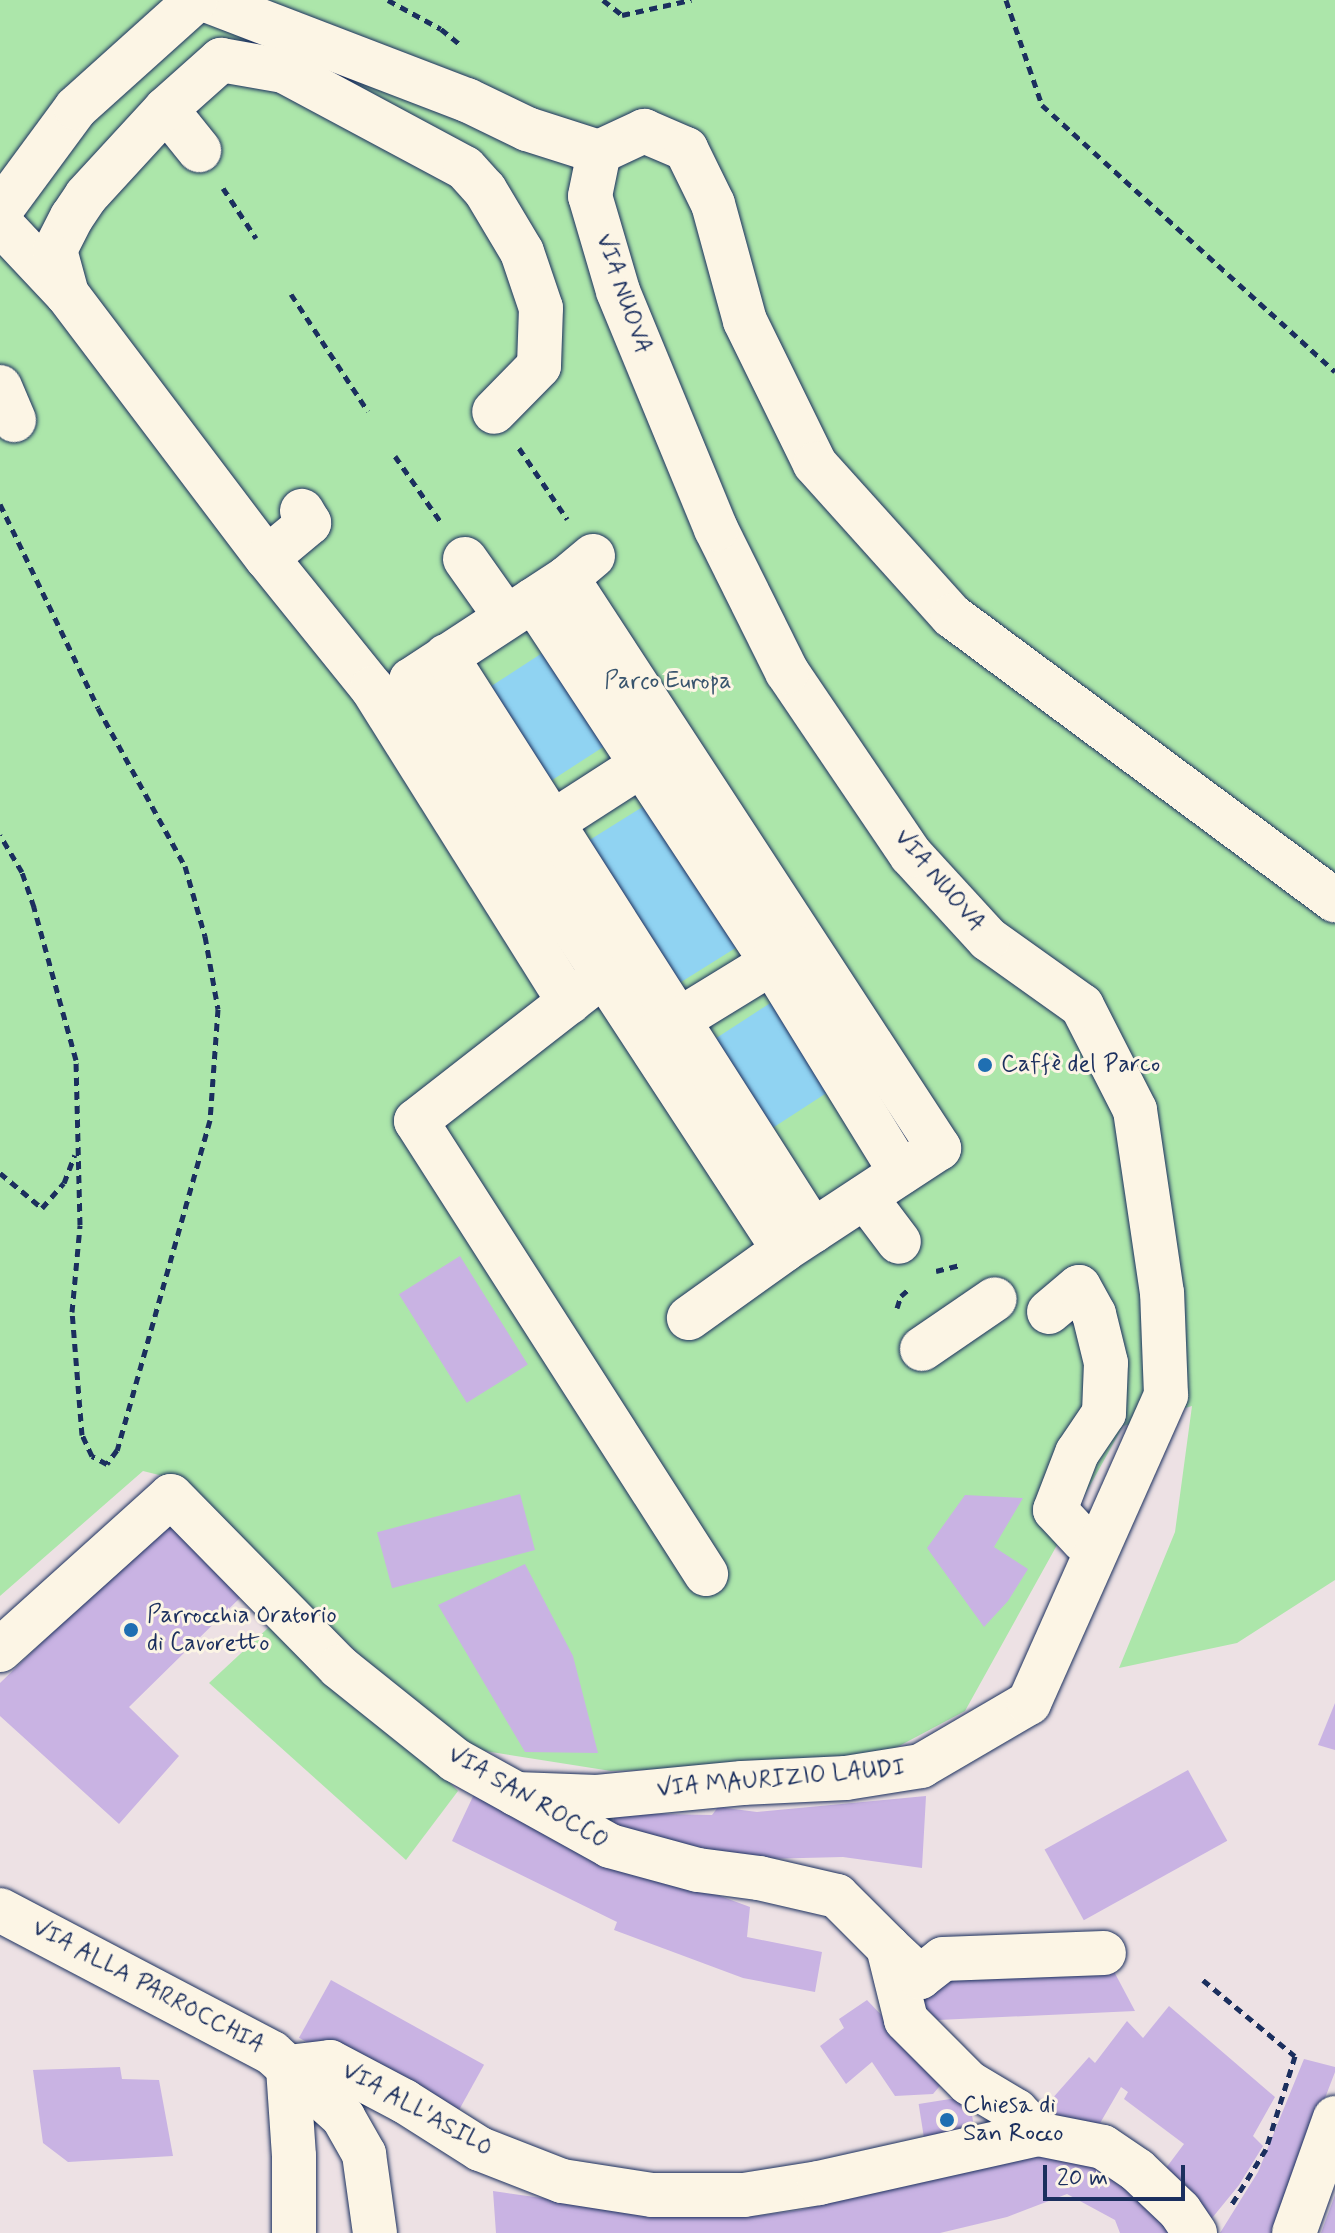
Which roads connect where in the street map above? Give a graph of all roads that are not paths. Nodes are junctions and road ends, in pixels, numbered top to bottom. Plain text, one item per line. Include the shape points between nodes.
1 (196, 0) edge
2 (206, 0) edge
3 (166, 109) junction
4 (199, 150) road end
5 (599, 152) junction
6 (0, 211) edge
7 (0, 223) edge
8 (67, 294) junction
9 (494, 412) road end
10 (302, 511) dead end
11 (267, 558) junction
12 (465, 559) road end
13 (550, 588) junction
14 (412, 679) junction
15 (659, 753) junction
16 (534, 834) junction
17 (1335, 900) edge
18 (789, 953) junction
19 (604, 975) junction
20 (569, 1002) junction
21 (662, 1030) junction
22 (865, 1197) junction
23 (798, 1240) junction
24 (899, 1242) dead end
25 (995, 1299) dead end
26 (1049, 1312) dead end
27 (689, 1318) dead end
28 (922, 1349) dead end
29 (1166, 1395) joint
30 (1084, 1541) dead end
31 (706, 1574) dead end
32 (0, 1650) edge
33 (516, 1794) junction
34 (0, 1910) edge
35 (888, 1947) junction
36 (1104, 1953) dead end
37 (288, 2067) junction
38 (1335, 2118) edge
39 (1038, 2134) junction
40 (294, 2233) edge
41 (375, 2233) edge
42 (1195, 2233) edge
43 (1294, 2233) edge

1 - 6 street via 76,108
2 - 5 street via 467,100 527,129
3 - 4 street
3 - 8 street via 72,217 55,250
3 - 9 street via 221,60 284,71 465,168 485,190 522,252 541,308 539,366
5 - 17 street via 644,131 686,149 713,204 745,321 815,464 952,616
5 - 29 street, VIA NUOVA via 590,196 618,291 716,529 787,672 911,855 988,939 1082,1006 1135,1110 1162,1293
7 - 8 street
8 - 11 street
10 - 11 street via 309,523
11 - 14 street
12 - 13 street
13 - 14 street
13 - 15 street
14 - 16 street
14 - 20 street
15 - 16 street
15 - 18 street
16 - 19 street
16 - 21 street
18 - 21 street
18 - 22 street via 939,1148
19 - 20 street
19 - 21 street
20 - 31 street via 416,1121
21 - 23 street
22 - 23 street
22 - 24 street
23 - 27 street
25 - 28 street via 968,1334
26 - 30 street via 1079,1287 1094,1314 1106,1363 1104,1413 1077,1453 1055,1510
29 - 33 street, VIA MAURIZIO LAUDI via 1029,1703 921,1766 846,1778 597,1797
32 - 33 street, VIA SAN ROCCO via 171,1496 339,1667 455,1760
33 - 35 street, VIA SAN ROCCO via 610,1846 698,1870 837,1896
34 - 37 street, VIA ALLA PARROCCHIA via 272,2053
35 - 36 street, VIA SAN ROCCO via 920,1977 943,1959
35 - 39 street via 906,2020 969,2083 1016,2111
37 - 39 street, VIA ALL'ASILO via 330,2062 480,2149 562,2181 652,2195 744,2195 804,2186
37 - 40 street
37 - 41 street, VIA ALLA PARROCCHIA via 343,2117 364,2154
38 - 43 street
39 - 42 street via 1103,2147 1137,2170

